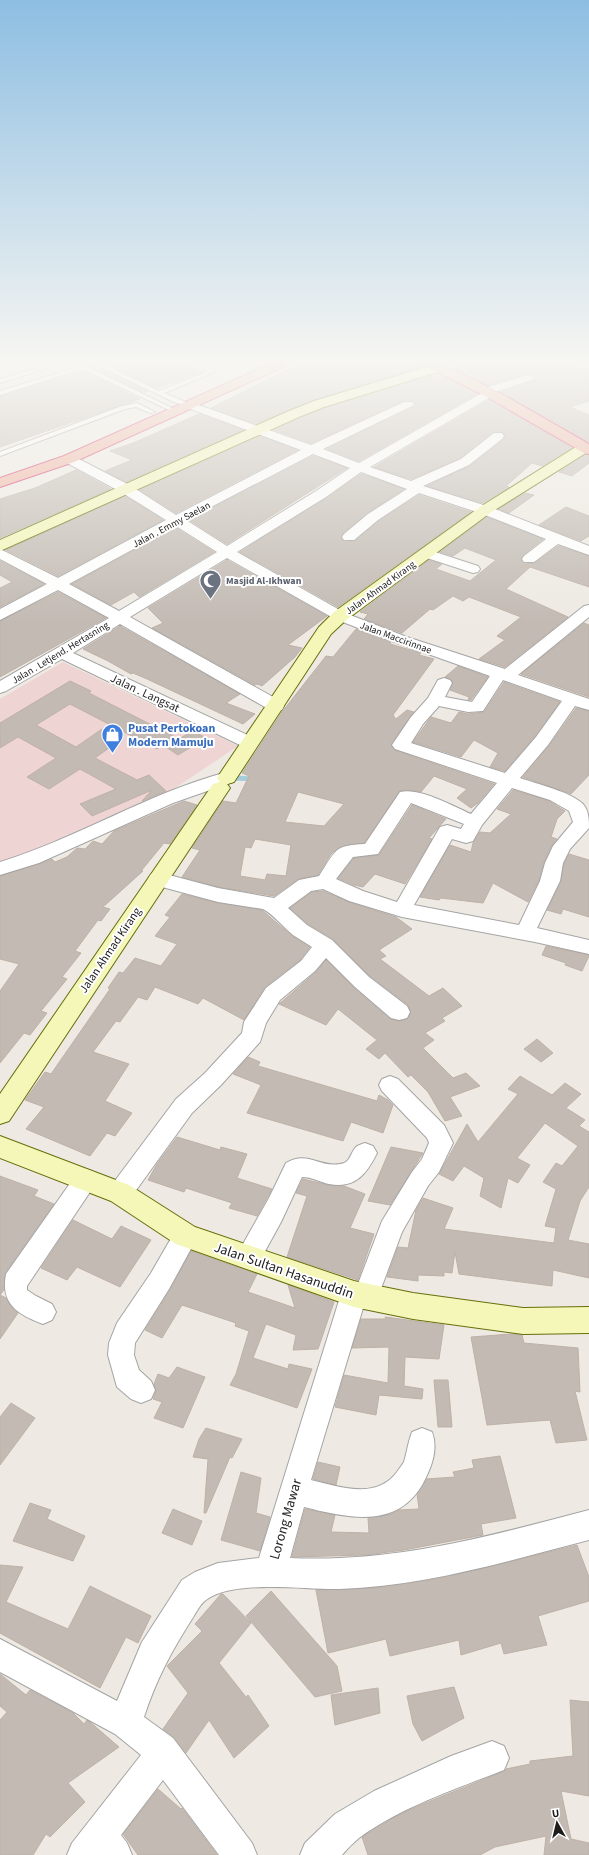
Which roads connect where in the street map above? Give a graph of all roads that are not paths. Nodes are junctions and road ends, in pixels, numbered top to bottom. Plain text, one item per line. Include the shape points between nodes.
1 (66, 451) edge
2 (86, 451) edge
3 (213, 451) edge
4 (312, 451) edge
5 (314, 451) edge
6 (389, 451) edge
7 (480, 451) edge
8 (583, 451) edge
9 (69, 459) junction
10 (360, 468) junction
11 (0, 474) edge
12 (0, 483) edge
13 (414, 487) junction
14 (126, 489) junction
15 (485, 510) junction
16 (176, 520) junction
17 (350, 538) dead end
18 (556, 538) junction
19 (0, 546) edge
20 (589, 551) edge
21 (228, 552) junction
22 (0, 553) edge
23 (426, 553) junction
24 (529, 559) dead end
25 (473, 569) dead end
26 (58, 584) junction
27 (0, 615) edge
28 (340, 616) junction
29 (586, 616) edge
30 (119, 617) junction
31 (61, 653) junction
32 (504, 674) junction
33 (444, 684) dead end
34 (0, 688) edge
35 (572, 699) junction
36 (435, 700) junction
37 (589, 705) edge
38 (276, 706) junction
39 (250, 743) junction
40 (513, 777) junction
41 (227, 778) junction
42 (474, 822) junction
43 (0, 869) edge
44 (158, 879) junction
45 (325, 882) junction
46 (276, 907) junction
47 (402, 910) junction
48 (525, 933) junction
49 (325, 945) junction
50 (589, 948) edge
51 (399, 1012) dead end
52 (390, 1085) dead end
53 (0, 1114) edge
54 (0, 1146) edge
55 (365, 1153) dead end
56 (86, 1180) junction
57 (120, 1194) junction
58 (186, 1236) junction
59 (248, 1258) junction
60 (360, 1296) junction
61 (43, 1312) dead end
62 (589, 1320) edge
63 (141, 1390) dead end
64 (422, 1442) dead end
65 (294, 1490) junction
66 (589, 1525) edge
67 (268, 1572) junction
68 (0, 1655) edge
69 (126, 1723) junction
70 (161, 1750) junction
71 (492, 1758) dead end
72 (99, 1849) edge
73 (240, 1855) edge
74 (317, 1855) edge

1 - 11 highway
2 - 9 highway
3 - 14 main road
4 - 16 street, Jalan . Emmy Saelan
5 - 10 street
6 - 10 street, Jalan . Letjend. Hertasning
7 - 13 street via 465,462
8 - 15 main road, Jalan Ahmad Kirang
9 - 12 highway
9 - 14 street, Jalan Maccirinnae
10 - 13 street
10 - 21 street, Jalan . Letjend. Hertasning
13 - 15 street
13 - 17 street via 373,517
14 - 16 street, Jalan Maccirinnae
14 - 19 main road
15 - 18 street
15 - 23 main road, Jalan Ahmad Kirang
16 - 21 street, Jalan Maccirinnae
16 - 26 street, Jalan . Emmy Saelan
18 - 20 street
18 - 24 street
21 - 28 street, Jalan Maccirinnae
21 - 30 street, Jalan . Letjend. Hertasning
22 - 26 street
23 - 25 street
23 - 28 main road, Jalan Ahmad Kirang
26 - 27 street, Jalan . Emmy Saelan
26 - 30 street
28 - 32 street, Jalan Maccirinnae
28 - 38 main road, Jalan Ahmad Kirang via 325,632
29 - 32 street
30 - 31 street, Jalan . Letjend. Hertasning
30 - 38 street
31 - 34 street, Jalan . Letjend. Hertasning
31 - 39 street, Jalan . Langsat
32 - 35 street, Jalan Maccirinnae
32 - 36 street via 477,707
33 - 36 street
35 - 37 street, Jalan Maccirinnae
35 - 40 street
36 - 40 street via 401,745
38 - 39 main road, Jalan Ahmad Kirang
39 - 41 main road, Jalan Ahmad Kirang
40 - 42 street
40 - 48 street via 568,802 576,808 583,823 562,846 554,863 550,881
41 - 43 street via 167,800 32,859
41 - 44 main road, Jalan Ahmad Kirang
42 - 45 street via 406,796 371,850 348,851
42 - 47 street via 466,837 447,831
44 - 46 street
44 - 53 main road, Jalan Ahmad Kirang
45 - 46 street via 306,885
45 - 47 street via 356,896
46 - 49 street via 300,930
47 - 48 street
48 - 50 street
49 - 51 street via 362,982
49 - 57 street via 308,966 273,994 255,1022 252,1036 184,1106
52 - 60 street, Lorong Mawar via 436,1132 441,1143 431,1165 391,1229
54 - 56 main road, Jalan Sultan Hasanuddin
55 - 59 street via 356,1168 346,1174 327,1174 303,1166 295,1169
56 - 57 main road, Jalan Sultan Hasanuddin
56 - 61 street via 12,1289 18,1300
57 - 58 main road, Jalan Sultan Hasanuddin
58 - 59 main road, Jalan Sultan Hasanuddin
58 - 63 street via 126,1332 122,1343 121,1355 127,1378
59 - 60 main road, Jalan Sultan Hasanuddin
60 - 62 main road, Jalan Sultan Hasanuddin via 523,1321
60 - 65 street, Lorong Mawar
64 - 65 street via 415,1471 398,1493 385,1500 359,1505
65 - 67 street, Lorong Mawar via 275,1560
66 - 67 street via 473,1554 388,1570 332,1575
67 - 69 street, Lorong Mawar via 205,1582 193,1591 170,1624 146,1669
68 - 69 street
69 - 70 street
70 - 72 street via 154,1765
70 - 73 street
71 - 74 street via 462,1768 386,1803 347,1826

